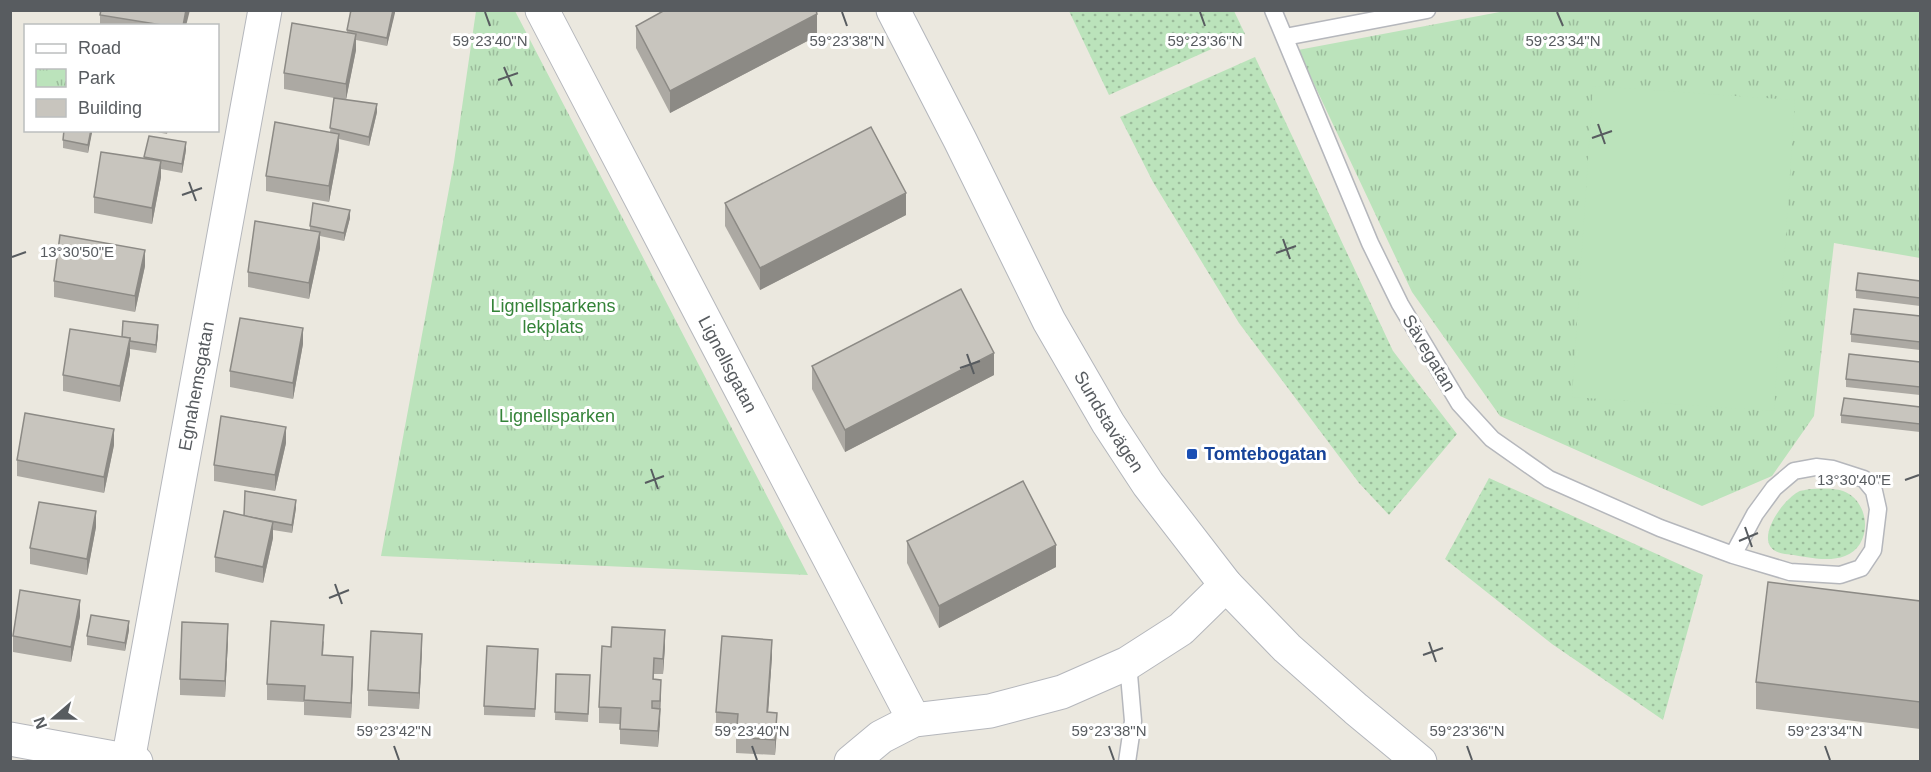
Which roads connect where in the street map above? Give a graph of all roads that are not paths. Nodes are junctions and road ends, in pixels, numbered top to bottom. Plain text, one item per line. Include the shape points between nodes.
1 (265, 10) edge
2 (542, 10) edge
3 (893, 10) edge
4 (1273, 10) edge
5 (1427, 10) edge
6 (1285, 37) junction
7 (1733, 555) junction
8 (1226, 585) junction
9 (1128, 663) junction
10 (914, 720) junction
11 (10, 738) edge
12 (128, 761) edge
13 (136, 762) edge
14 (851, 762) edge
15 (1127, 762) edge
16 (1420, 762) edge

1 - 12 street, Egnahemsgatan
2 - 10 street, Lignellsgatan
3 - 8 street, Sundstavägen via 1049,321 1108,423 1148,484
4 - 6 lane, Sävegatan
5 - 6 lane
6 - 7 lane, Sävegatan via 1370,243 1400,304 1459,403 1492,439 1549,479
7 - 7 lane, Sävegatan via 1790,572 1840,575 1861,568 1874,550 1878,509 1874,491 1864,479 1833,469 1794,471 1774,488 1755,514
8 - 9 street via 1180,629
8 - 16 street, Sundstavägen via 1287,648
9 - 10 street via 1062,692 1000,709
9 - 15 lane via 1133,721
10 - 14 street via 881,737
11 - 12 street
12 - 13 street

